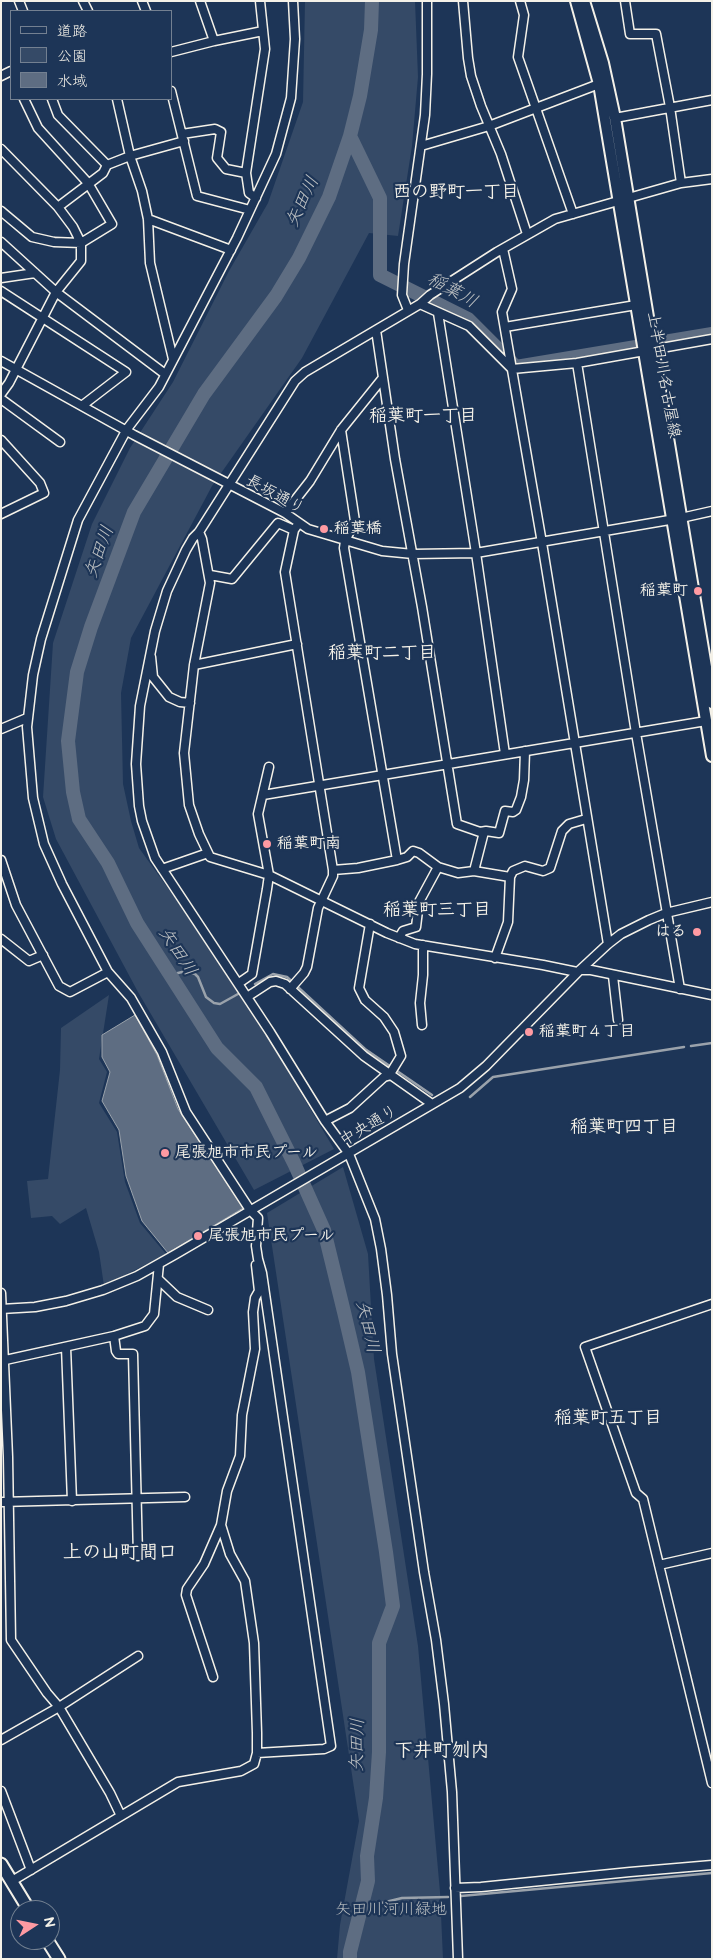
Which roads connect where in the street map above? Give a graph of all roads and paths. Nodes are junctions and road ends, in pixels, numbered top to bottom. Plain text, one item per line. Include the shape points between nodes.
1 (200, 1) edge
2 (260, 1) edge
3 (293, 1) edge
4 (427, 1) edge
5 (463, 1) edge
6 (520, 1) edge
7 (576, 1) edge
8 (584, 1) edge
9 (625, 1) edge
10 (263, 31) junction
11 (214, 40) junction
12 (172, 52) edge
13 (599, 84) junction
14 (172, 95) edge
15 (24, 100) edge
16 (52, 100) edge
17 (117, 100) edge
18 (712, 100) edge
19 (670, 107) junction
20 (536, 108) junction
21 (614, 118) junction
22 (489, 126) junction
23 (183, 138) junction
24 (421, 146) junction
25 (1, 149) edge
26 (130, 156) junction
27 (107, 165) junction
28 (246, 173) junction
29 (712, 179) edge
30 (88, 183) junction
31 (681, 183) junction
32 (256, 198) junction
33 (623, 200) junction
34 (58, 207) junction
35 (250, 210) junction
36 (1, 211) edge
37 (573, 214) junction
38 (148, 219) junction
39 (527, 234) junction
40 (1, 242) edge
41 (81, 243) junction
42 (503, 249) junction
43 (231, 250) junction
44 (35, 273) junction
45 (1, 278) edge
46 (1, 291) edge
47 (56, 292) junction
48 (421, 302) junction
49 (636, 305) junction
50 (408, 310) junction
51 (438, 312) junction
52 (41, 318) junction
53 (505, 327) junction
54 (376, 330) junction
55 (712, 339) edge
56 (648, 351) junction
57 (173, 359) junction
58 (1, 361) edge
59 (577, 363) junction
60 (16, 368) junction
61 (512, 368) junction
62 (165, 374) junction
63 (382, 379) junction
64 (1, 394) edge
65 (1, 399) edge
66 (83, 405) junction
67 (127, 429) junction
68 (341, 430) junction
69 (1, 440) edge
70 (60, 442) dead end
71 (226, 484) junction
72 (712, 511) edge
73 (285, 513) junction
74 (1, 514) edge
75 (677, 519) junction
76 (297, 526) junction
77 (199, 532) junction
78 (605, 532) junction
79 (345, 541) junction
80 (542, 543) junction
81 (476, 553) junction
82 (413, 554) junction
83 (210, 575) junction
84 (296, 644) junction
85 (149, 655) junction
86 (194, 665) junction
87 (190, 703) junction
88 (712, 703) edge
89 (28, 718) junction
90 (706, 721) junction
91 (1, 729) edge
92 (636, 733) junction
93 (574, 744) junction
94 (525, 751) junction
95 (505, 754) junction
96 (712, 756) edge
97 (447, 763) junction
98 (269, 767) dead end
99 (382, 775) junction
100 (320, 786) junction
101 (263, 795) junction
102 (586, 819) junction
103 (484, 832) junction
104 (208, 853) junction
105 (1, 860) edge
106 (397, 860) junction
107 (438, 867) junction
108 (162, 869) junction
109 (333, 870) junction
110 (474, 871) junction
111 (268, 874) junction
112 (510, 876) junction
113 (321, 901) junction
114 (712, 902) edge
115 (666, 913) junction
116 (370, 924) junction
117 (399, 938) junction
118 (1, 939) edge
119 (608, 944) junction
120 (423, 945) junction
121 (43, 956) junction
122 (496, 958) junction
123 (579, 971) junction
124 (108, 972) junction
125 (613, 976) junction
126 (239, 984) junction
127 (294, 985) junction
128 (680, 989) junction
129 (712, 995) edge
130 (247, 997) junction
131 (618, 1020) dead end
132 (422, 1025) dead end
133 (392, 1072) junction
134 (432, 1104) junction
135 (325, 1121) junction
136 (346, 1156) junction
137 (250, 1210) junction
138 (258, 1259) junction
139 (158, 1264) junction
140 (158, 1279) junction
141 (1, 1293) edge
142 (712, 1304) edge
143 (2, 1310) edge
144 (208, 1310) dead end
145 (114, 1336) junction
146 (66, 1347) junction
147 (2, 1361) edge
148 (185, 1497) dead end
149 (137, 1498) junction
150 (72, 1501) junction
151 (5, 1502) edge
152 (221, 1525) junction
153 (712, 1553) edge
154 (138, 1556) dead end
155 (659, 1565) junction
156 (1, 1640) edge
157 (11, 1640) junction
158 (138, 1656) dead end
159 (213, 1677) dead end
160 (59, 1707) junction
161 (1, 1740) edge
162 (257, 1753) junction
163 (712, 1783) edge
164 (1, 1791) edge
165 (121, 1816) junction
166 (1, 1864) edge
167 (712, 1865) edge
168 (31, 1870) junction
169 (12, 1881) junction
170 (455, 1888) junction
171 (23, 1900) edge
172 (458, 1959) edge

1 - 11 street
2 - 10 street
3 - 32 street via 295,39 291,98 276,154
4 - 24 street via 427,74
5 - 22 street via 471,76
6 - 20 street via 524,15 518,57
7 - 13 main road, 上半田川名古屋線
8 - 21 main road, 上半田川名古屋線 via 599,48
9 - 19 street via 630,34 656,34
10 - 11 street
10 - 28 street via 265,49
11 - 12 street
13 - 20 street
13 - 33 main road, 上半田川名古屋線
14 - 23 street
15 - 30 street via 38,128
16 - 27 street via 58,115
17 - 26 street
18 - 19 street
19 - 21 street
19 - 31 street
20 - 22 street
20 - 37 street
21 - 33 main road, 上半田川名古屋線
22 - 24 street
22 - 39 street
23 - 26 street
23 - 28 street via 215,129 221,132 217,158 226,169
23 - 35 street via 197,196
24 - 50 street via 403,282 402,295
25 - 34 street
26 - 27 street
26 - 38 street
27 - 30 street
28 - 32 street via 249,193
29 - 31 street
30 - 34 street
30 - 41 street via 112,224
31 - 33 street
32 - 35 street
33 - 37 street
33 - 49 main road, 上半田川名古屋線
33 - 56 main road, 上半田川名古屋線
34 - 41 street
35 - 43 street
36 - 41 street via 32,236 54,242
37 - 39 street via 555,219
38 - 43 street
38 - 57 street via 150,264
39 - 42 street
40 - 44 street
41 - 47 street via 81,261
42 - 48 street
42 - 53 street via 512,290 502,312
43 - 57 street
44 - 45 street
44 - 47 street
46 - 52 street
47 - 52 street
47 - 62 street
48 - 50 street
48 - 51 street
49 - 53 street
49 - 56 main road, 上半田川名古屋線
50 - 54 street
51 - 61 street via 470,326
51 - 81 street
52 - 60 street
52 - 66 street via 126,372
53 - 61 street
54 - 63 street
54 - 71 street via 295,381
55 - 56 street
56 - 59 street
56 - 75 main road, 上半田川名古屋線
57 - 62 street
58 - 60 street, 長坂通り
59 - 61 street
59 - 78 street
60 - 64 street
60 - 66 street, 長坂通り
61 - 80 street
62 - 67 street
63 - 68 street
63 - 82 street
65 - 70 street
66 - 67 street, 長坂通り
67 - 71 street, 長坂通り
67 - 89 street via 78,520 41,639
68 - 73 street via 310,481
68 - 79 street via 355,521
69 - 74 street via 40,483 44,493
71 - 73 street, 長坂通り
71 - 77 street
72 - 75 street, 長坂通り
73 - 76 street, 長坂通り
75 - 78 street, 長坂通り
75 - 88 main road, 上半田川名古屋線
75 - 90 main road, 上半田川名古屋線
76 - 79 street, 長坂通り
76 - 83 street via 278,523 232,579
76 - 84 street via 285,572
77 - 83 street
77 - 85 street via 186,550 167,592
78 - 80 street, 長坂通り
78 - 92 street
79 - 82 street, 長坂通り via 382,551
79 - 99 street
80 - 81 street, 長坂通り
80 - 93 street
81 - 82 street, 長坂通り
81 - 95 street
82 - 97 street
83 - 86 street
84 - 86 street
84 - 100 street
85 - 87 street via 153,678 168,697
85 - 108 street via 140,706 137,784 142,821
86 - 87 street
87 - 104 street via 184,753 186,783 194,820
89 - 91 street
89 - 124 street via 33,798 44,844
90 - 92 street
90 - 96 main road, 上半田川名古屋線
92 - 93 street
92 - 115 street
93 - 94 street
93 - 102 street
94 - 95 street
94 - 103 street via 523,789 516,810 505,811 499,833
95 - 97 street
97 - 99 street
97 - 103 street via 457,824
98 - 101 street
99 - 100 street
99 - 106 street
100 - 101 street
100 - 109 street
101 - 111 street via 258,814
102 - 112 street via 569,824 562,831 547,871 522,866
102 - 119 street
103 - 110 street
104 - 108 street
104 - 111 street via 210,857
105 - 121 street via 16,905
106 - 107 street via 413,851
106 - 109 street
107 - 110 street via 458,874
107 - 117 street via 419,902 416,927 403,931
108 - 126 street
109 - 113 street
110 - 112 street
111 - 113 street
111 - 126 street via 252,974
112 - 122 street via 508,922
113 - 116 street
113 - 127 street via 307,967
114 - 115 street, 中央通り
115 - 119 street, 中央通り via 621,934
115 - 128 street
116 - 117 street
116 - 133 street via 359,988 365,1000 384,1017 394,1032 401,1056
117 - 120 street
118 - 121 street via 29,961
119 - 123 street, 中央通り
120 - 122 street
120 - 132 street
121 - 124 street via 60,986 70,992
122 - 123 street
123 - 125 street via 591,970
123 - 134 street, 中央通り via 486,1066 460,1088
124 - 137 street via 130,998 162,1052 186,1112
125 - 128 street
125 - 131 street
126 - 130 street
127 - 130 street via 270,982
127 - 133 street via 364,1056
128 - 129 street
130 - 135 street
133 - 134 street
133 - 135 street via 359,1101
134 - 136 street, 中央通り
135 - 136 street
136 - 137 street, 中央通り
136 - 170 street via 372,1211 381,1249 392,1354 438,1659 452,1792
137 - 138 street via 258,1218
137 - 139 street, 中央通り
138 - 152 street via 255,1265 259,1291 253,1312 255,1349 242,1415 240,1456 227,1491
138 - 162 street via 331,1746
139 - 140 street
139 - 143 street, 中央通り via 137,1276 85,1296 35,1307
140 - 144 street via 177,1297
140 - 145 street via 151,1320 137,1330
141 - 143 street
142 - 155 street via 585,1347 636,1493 643,1499
143 - 147 street
145 - 146 street
145 - 149 street via 118,1354 132,1354
146 - 147 street
146 - 150 street
147 - 151 street
148 - 149 street
149 - 150 street
149 - 154 street
150 - 151 street
151 - 157 street
152 - 159 street via 186,1595
152 - 162 street via 230,1554 245,1581 256,1672
153 - 155 street
155 - 163 street
156 - 157 street
157 - 160 street
158 - 160 street
160 - 161 street
160 - 165 street
162 - 165 street via 254,1764 241,1770 178,1782
164 - 168 street
165 - 168 street
166 - 169 highway
167 - 170 street
168 - 169 street
169 - 171 highway
170 - 172 street

